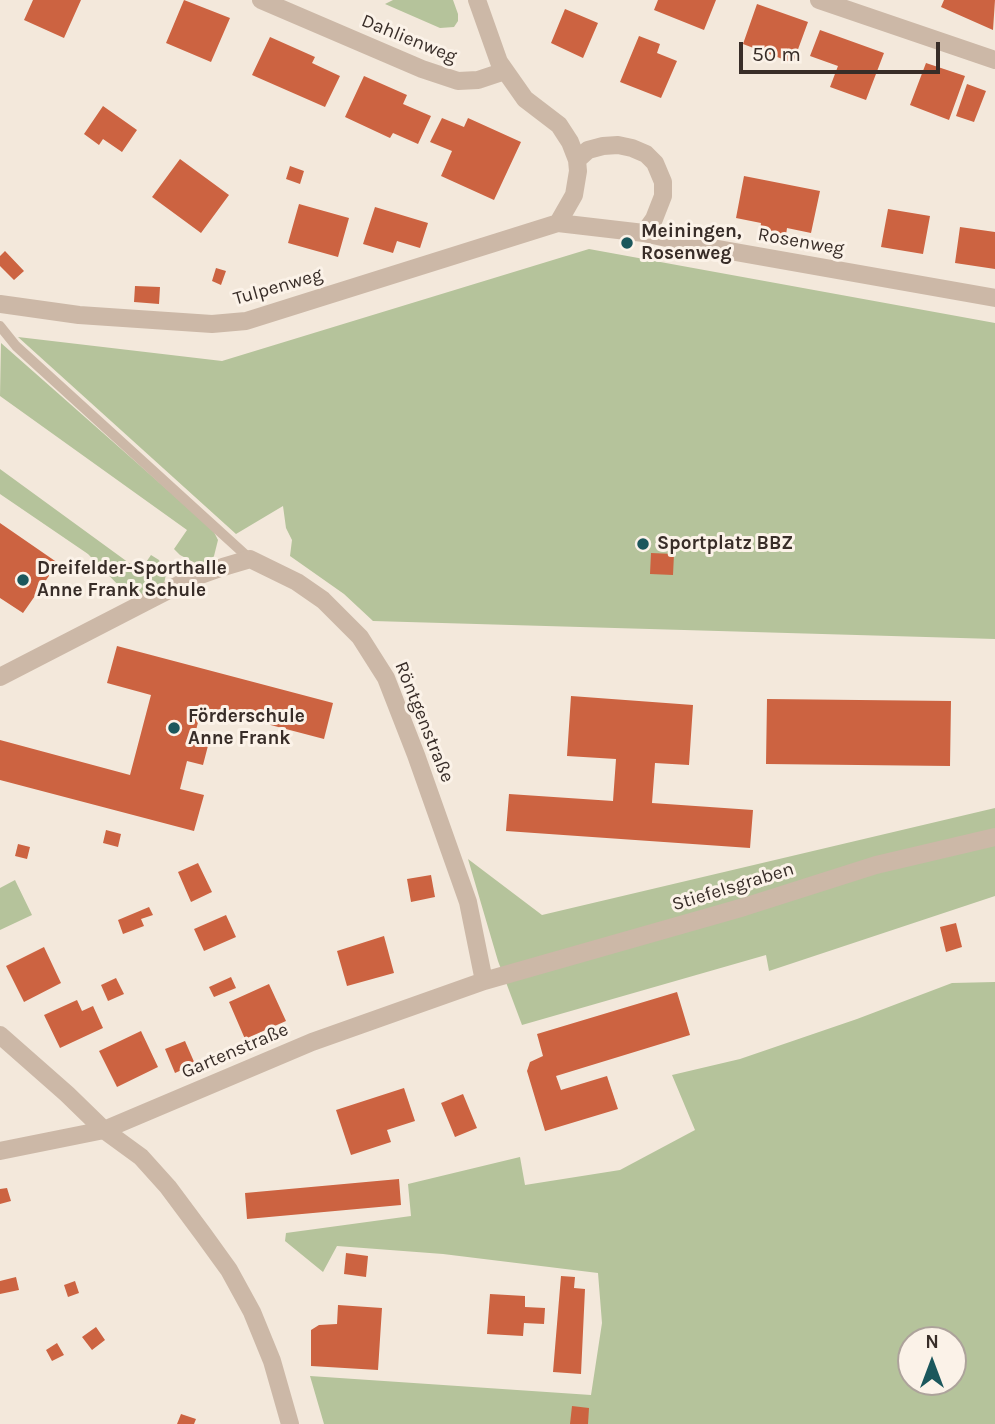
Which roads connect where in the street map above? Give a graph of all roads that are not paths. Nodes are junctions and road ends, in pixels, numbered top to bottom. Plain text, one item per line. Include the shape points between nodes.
1 (261, 0) edge
2 (477, 0) edge
3 (819, 0) edge
4 (995, 60) edge
5 (505, 71) junction
6 (577, 160) junction
7 (558, 223) junction
8 (644, 233) junction
9 (995, 298) edge
10 (0, 304) edge
11 (0, 326) edge
12 (250, 559) junction
13 (0, 677) edge
14 (995, 837) edge
15 (484, 981) junction
16 (0, 1035) edge
17 (104, 1130) junction
18 (0, 1151) edge
19 (290, 1424) edge

1 - 5 street, Dahlienweg via 458,81
2 - 5 street
3 - 4 street
5 - 6 street via 525,99 559,125
6 - 7 street via 574,195
6 - 8 street via 588,150 618,145 646,154 655,163 663,196
7 - 8 street, Rosenweg
7 - 10 street, Tulpenweg via 246,321 212,324 79,316
8 - 9 street, Rosenweg
11 - 12 lane via 16,346
12 - 13 street via 192,578
12 - 15 street, Röntgenstraße via 323,600 360,637 386,678 468,902
14 - 15 street, Stiefelsgraben via 876,865
15 - 17 street, Gartenstraße via 312,1042
16 - 17 street
17 - 18 street, Gartenstraße
17 - 19 street via 141,1157 168,1187 229,1270 272,1360

